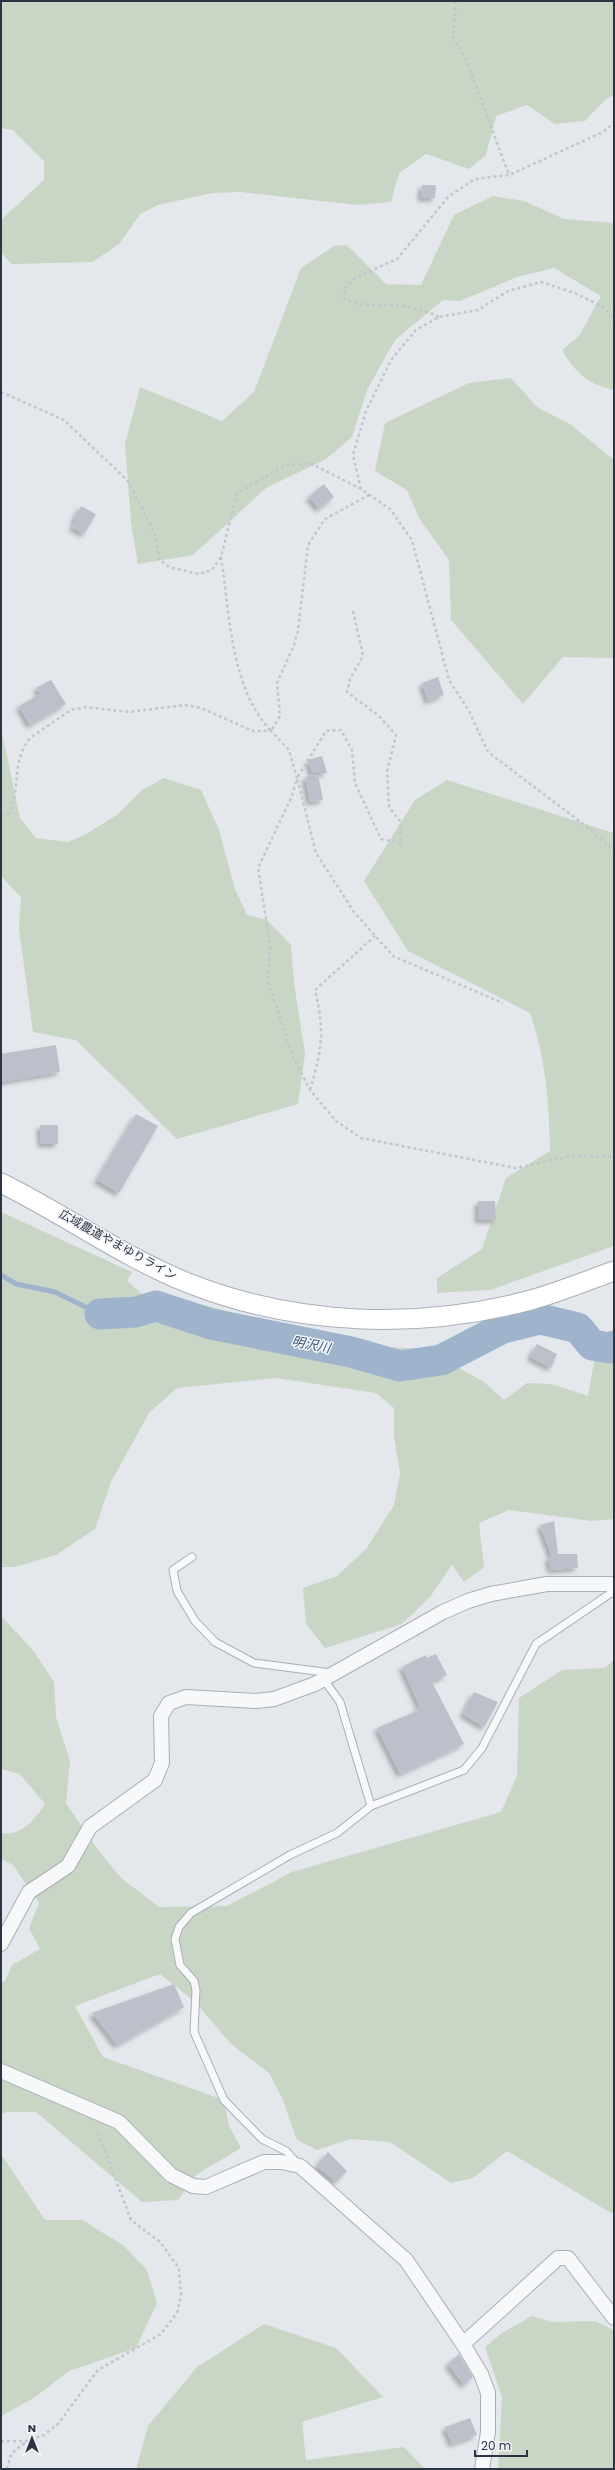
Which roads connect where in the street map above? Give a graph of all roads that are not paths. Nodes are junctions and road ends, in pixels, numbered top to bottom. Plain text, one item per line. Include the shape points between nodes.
1 (1, 1183) edge
2 (614, 1271) edge
3 (192, 1557) dead end
4 (614, 1584) edge
5 (614, 1591) edge
6 (330, 1677) junction
7 (371, 1806) junction
8 (1, 1944) edge
9 (1, 2071) edge
10 (300, 2166) junction
11 (614, 2318) edge
12 (463, 2344) junction
13 (482, 2469) edge

1 - 2 street, 広域農道やまゆりライン via 47,1206 116,1247 188,1283 260,1306 343,1320 438,1318 531,1300
3 - 6 lane via 173,1570 177,1590 195,1621 215,1642 254,1663
4 - 6 street via 547,1584 480,1598 443,1612
5 - 7 lane via 536,1644 482,1748 464,1770
6 - 7 lane
6 - 8 street via 296,1692 264,1701 186,1697 169,1703 161,1716 162,1763 155,1780 90,1827 68,1866 29,1892
7 - 10 lane via 337,1833 290,1855 191,1913 179,1927 175,1940 180,1965 194,1981 196,1990 194,2032 224,2100 262,2139 286,2151
9 - 10 street via 119,2122 171,2175 192,2186 206,2187 264,2162 285,2162
10 - 12 street via 406,2260
11 - 12 street via 568,2258 558,2258
12 - 13 street via 481,2374 488,2393 488,2432

